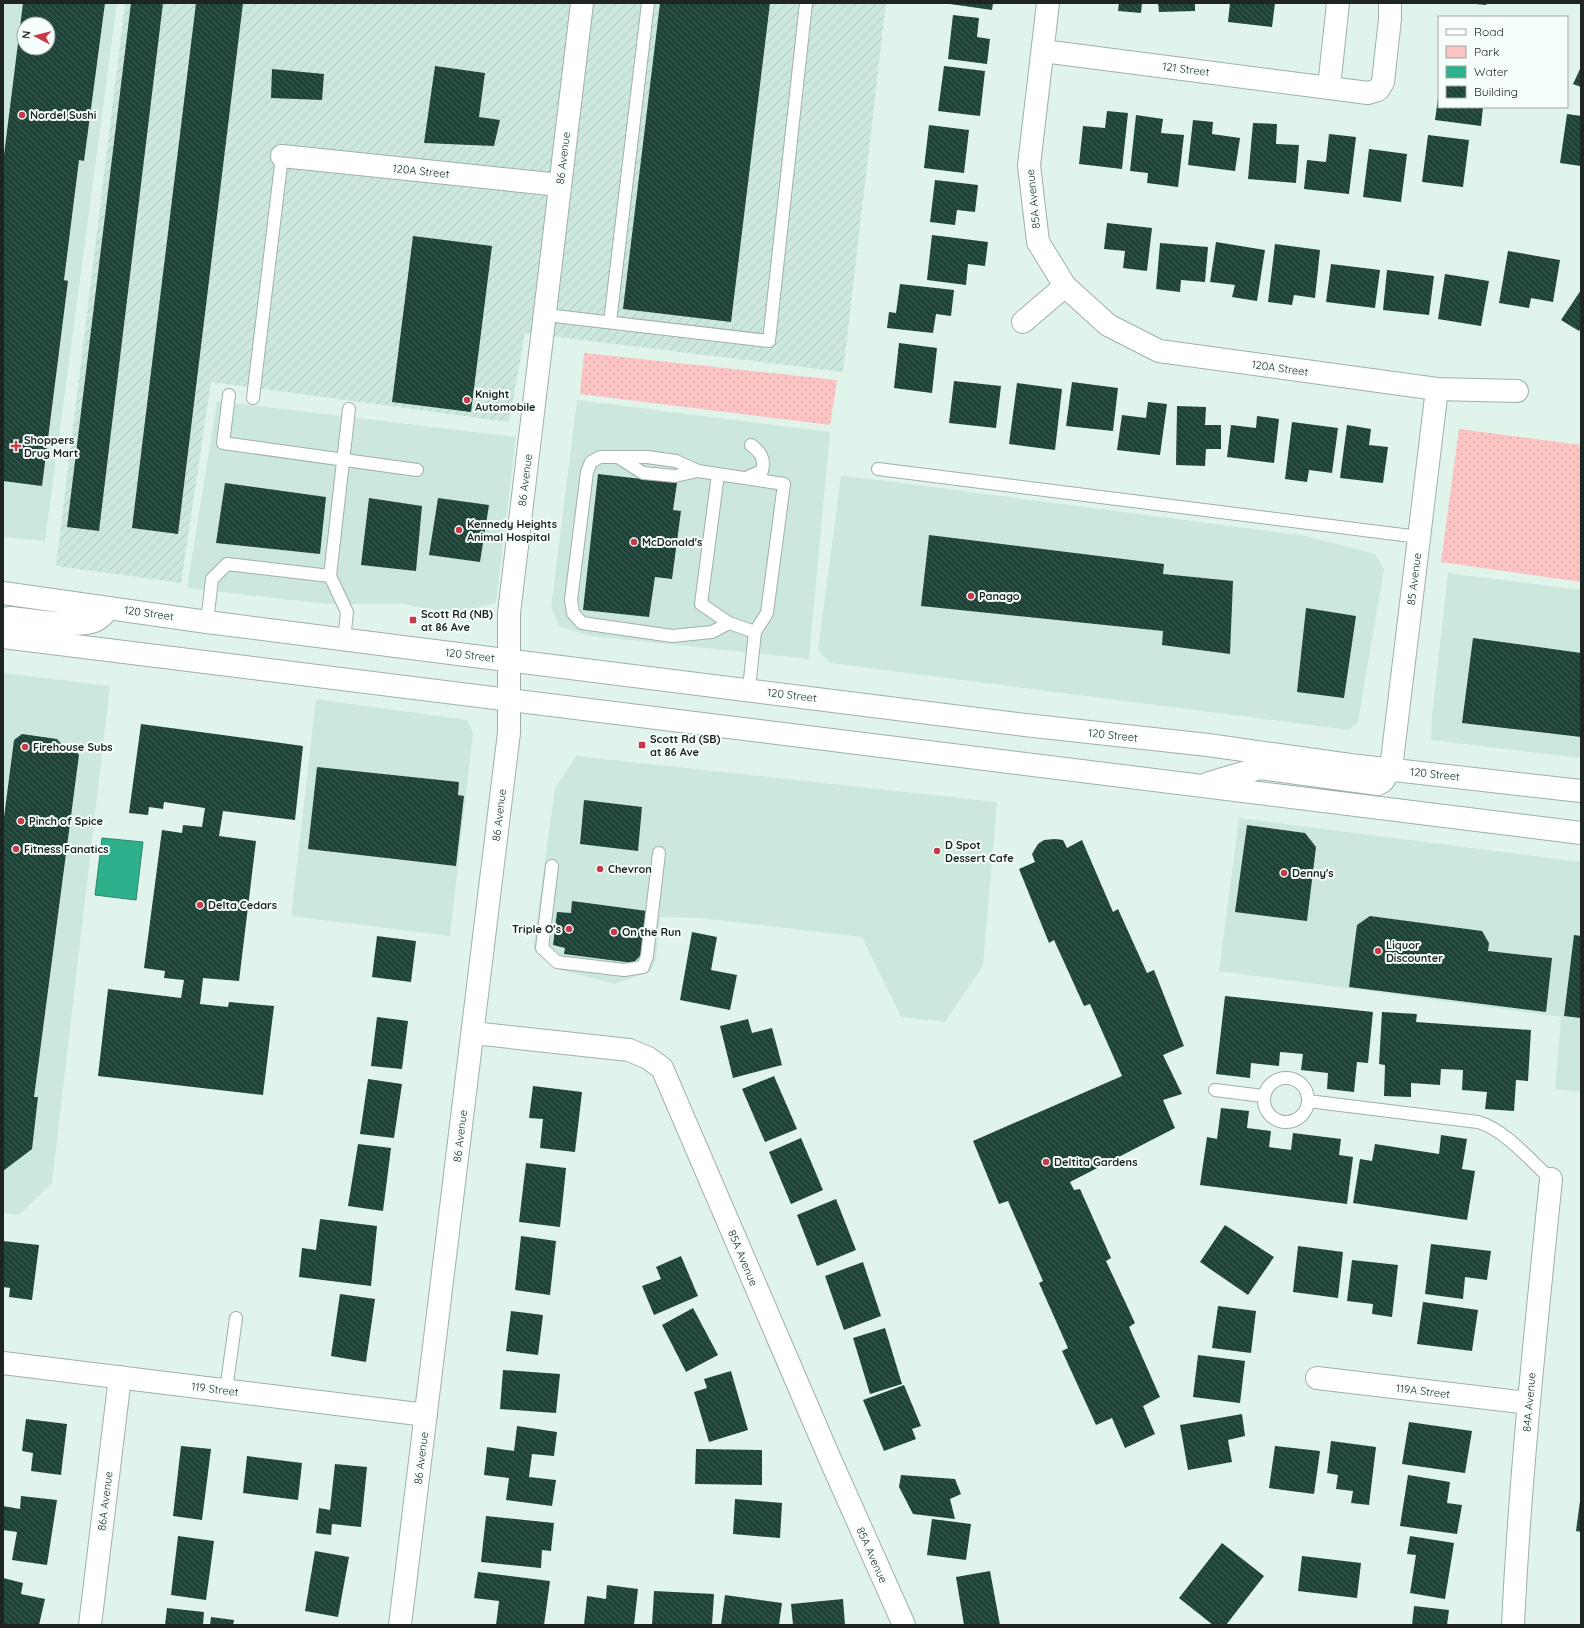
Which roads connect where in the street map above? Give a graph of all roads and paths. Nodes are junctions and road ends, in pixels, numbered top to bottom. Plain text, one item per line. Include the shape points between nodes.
1 (582, 3) edge
2 (648, 3) edge
3 (806, 3) edge
4 (1048, 3) edge
5 (1338, 3) edge
6 (1390, 3) edge
7 (1043, 51) junction
8 (1329, 88) junction
9 (282, 156) joint
10 (560, 185) junction
11 (1065, 286) junction
12 (546, 315) junction
13 (610, 322) junction
14 (1023, 322) dead end
15 (1437, 389) junction
16 (1517, 391) dead end
17 (229, 395) dead end
18 (253, 398) dead end
19 (349, 409) dead end
20 (751, 445) dead end
21 (344, 460) junction
22 (417, 470) dead end
23 (878, 470) dead end
24 (718, 474) junction
25 (748, 478) junction
26 (1419, 537) junction
27 (330, 576) junction
28 (3, 593) edge
29 (110, 608) junction
30 (3, 620) edge
31 (208, 622) junction
32 (729, 623) junction
33 (755, 632) junction
34 (3, 637) edge
35 (344, 639) junction
36 (508, 660) junction
37 (749, 689) junction
38 (508, 700) junction
39 (1391, 769) junction
40 (1201, 786) junction
41 (1581, 791) edge
42 (1581, 833) edge
43 (659, 853) dead end
44 (552, 866) dead end
45 (473, 1033) junction
46 (1215, 1090) dead end
47 (1263, 1096) junction
48 (1308, 1102) junction
49 (1551, 1179) joint
50 (236, 1318) dead end
51 (3, 1363) edge
52 (120, 1377) junction
53 (1318, 1378) dead end
54 (226, 1390) junction
55 (1528, 1403) junction
56 (426, 1415) junction
57 (90, 1625) edge
58 (400, 1625) edge
59 (904, 1625) edge
60 (1513, 1625) edge

1 - 10 street, 86 Avenue
2 - 13 lane
3 - 13 lane via 769,341
4 - 7 street, 85A Avenue
5 - 8 street
6 - 8 street, 121 Street via 1385,70 1383,82 1378,90 1368,93
7 - 8 street, 121 Street
7 - 11 street, 85A Avenue via 1029,165 1038,242
9 - 10 street, 120A Street
9 - 18 lane
10 - 12 street, 86 Avenue
11 - 14 street
11 - 15 street, 120A Street via 1108,325 1160,352
12 - 13 lane
12 - 36 street, 86 Avenue via 509,613
15 - 16 street, 120A Street
15 - 26 street, 85 Avenue
17 - 21 lane via 223,443
19 - 21 lane
20 - 25 lane via 759,451 764,465 762,471
21 - 22 lane
21 - 27 lane
23 - 26 lane
24 - 25 lane
24 - 32 lane via 700,604
24 - 32 lane via 698,471 676,461 647,457 600,457 591,462 587,472 571,600 573,614 582,623 672,636 712,632
25 - 33 lane via 784,484 768,613
26 - 39 street, 85 Avenue
27 - 31 lane via 227,564 212,579
27 - 35 lane via 347,612
28 - 29 street, 120 Street
29 - 30 street via 98,619 76,625 11,618
29 - 31 street, 120 Street
31 - 35 street, 120 Street
32 - 33 lane
33 - 37 lane
34 - 38 street
35 - 36 street, 120 Street
36 - 37 street, 120 Street
36 - 38 street, 86 Avenue
37 - 39 street, 120 Street
38 - 40 street
38 - 45 street, 86 Avenue via 506,757
39 - 40 street via 1378,784 1260,768
39 - 41 street, 120 Street
40 - 42 street
43 - 44 lane via 647,956 643,966 624,970 557,962 542,948
45 - 56 street, 86 Avenue
45 - 59 street, 85A Avenue via 629,1050 648,1058 662,1068
46 - 47 lane
47 - 48 lane via 1271,1082 1292,1078 1304,1086
47 - 48 lane via 1270,1116 1284,1122 1298,1119 1304,1113
48 - 49 lane via 1486,1124 1499,1131
49 - 55 street, 84A Avenue
50 - 54 lane
51 - 52 street, 119 Street
52 - 54 street, 119 Street
52 - 57 street, 86A Avenue
53 - 55 street, 119A Street
54 - 56 street, 119 Street
55 - 60 street, 84A Avenue
56 - 58 street, 86 Avenue

